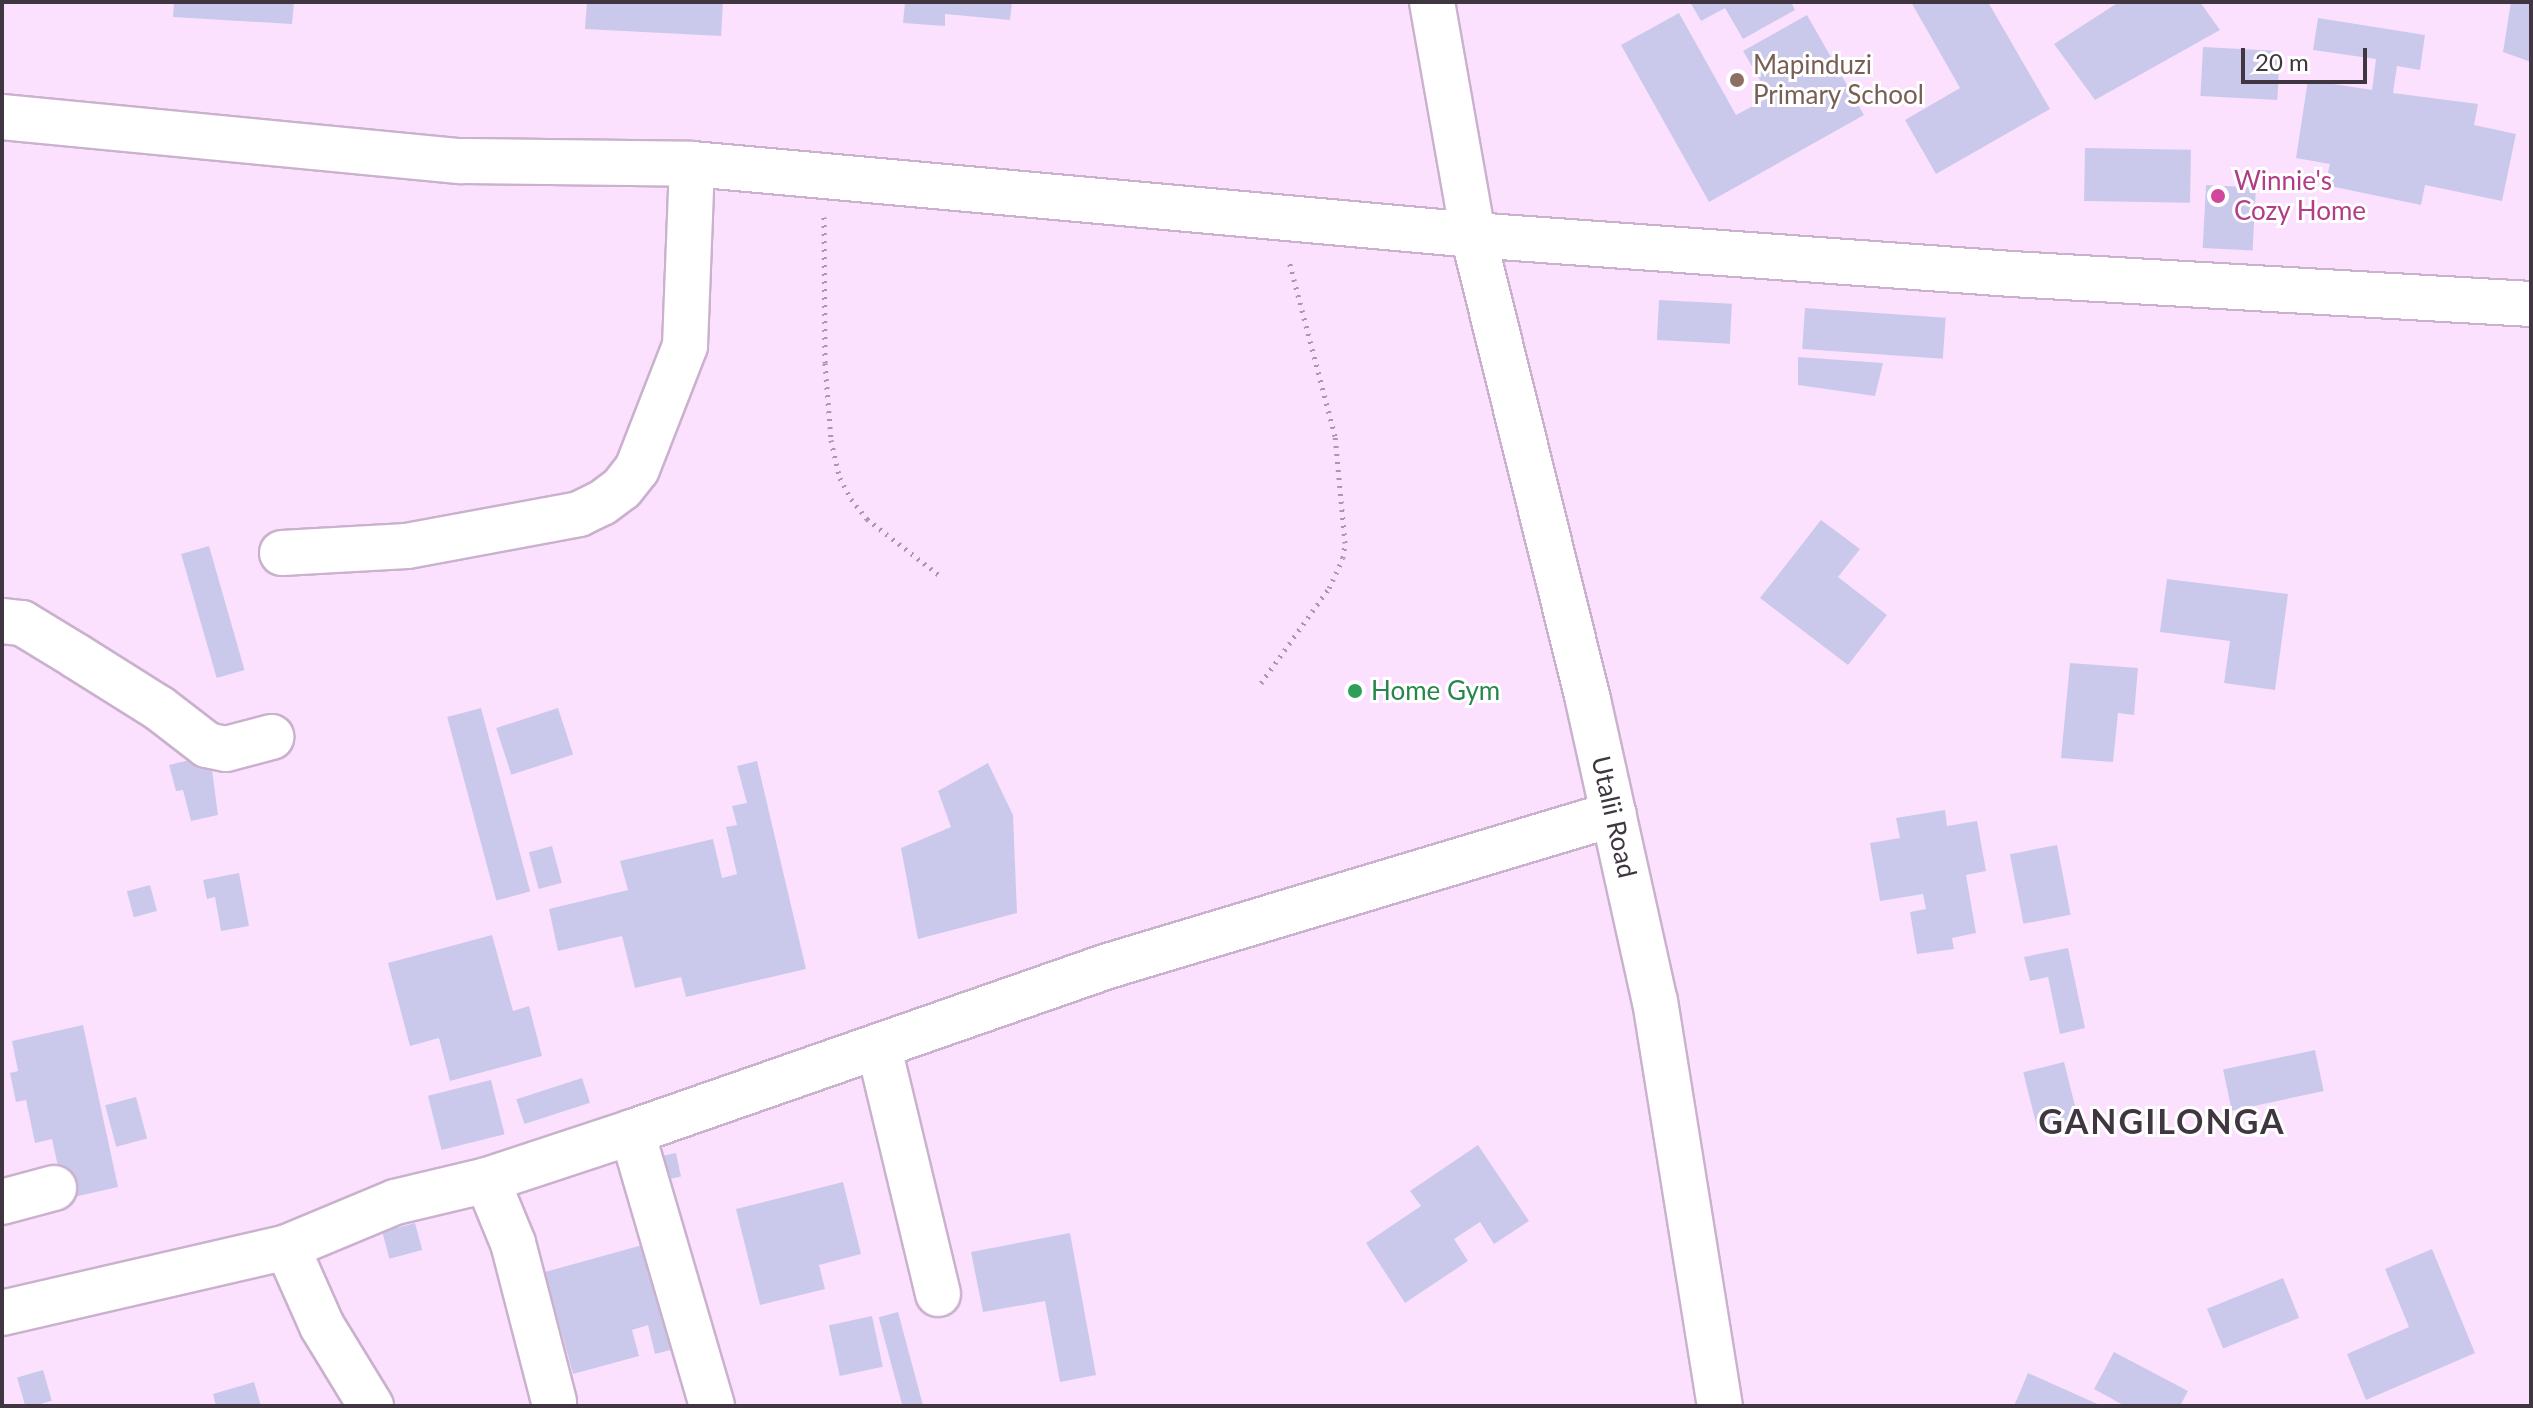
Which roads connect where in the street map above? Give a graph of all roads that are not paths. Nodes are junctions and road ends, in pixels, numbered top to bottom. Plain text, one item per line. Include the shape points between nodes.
1 (1432, 2) edge
2 (2, 117) edge
3 (692, 164) junction
4 (1473, 235) junction
5 (2531, 304) edge
6 (282, 553) dead end
7 (2, 621) edge
8 (271, 737) dead end
9 (1614, 814) junction
10 (879, 1048) junction
11 (632, 1132) junction
12 (487, 1180) junction
13 (54, 1188) dead end
14 (2, 1202) edge
15 (287, 1247) junction
16 (938, 1294) dead end
17 (2, 1313) edge
18 (554, 1402) dead end
19 (371, 1406) edge
20 (712, 1406) edge
21 (1720, 1406) edge

1 - 4 street, Utalii Road
2 - 3 street via 462,161
3 - 4 street
3 - 6 street via 685,346 637,469 622,488 579,514 407,546
4 - 5 street
4 - 9 street, Utalii Road
7 - 8 street via 22,623 215,748
9 - 10 street via 1108,966
9 - 21 street, Utalii Road via 1655,1001
10 - 11 street
10 - 16 street
11 - 12 street
11 - 20 street
12 - 15 street via 395,1202
12 - 18 street via 513,1243
13 - 14 street
15 - 17 street
15 - 19 street via 322,1326

